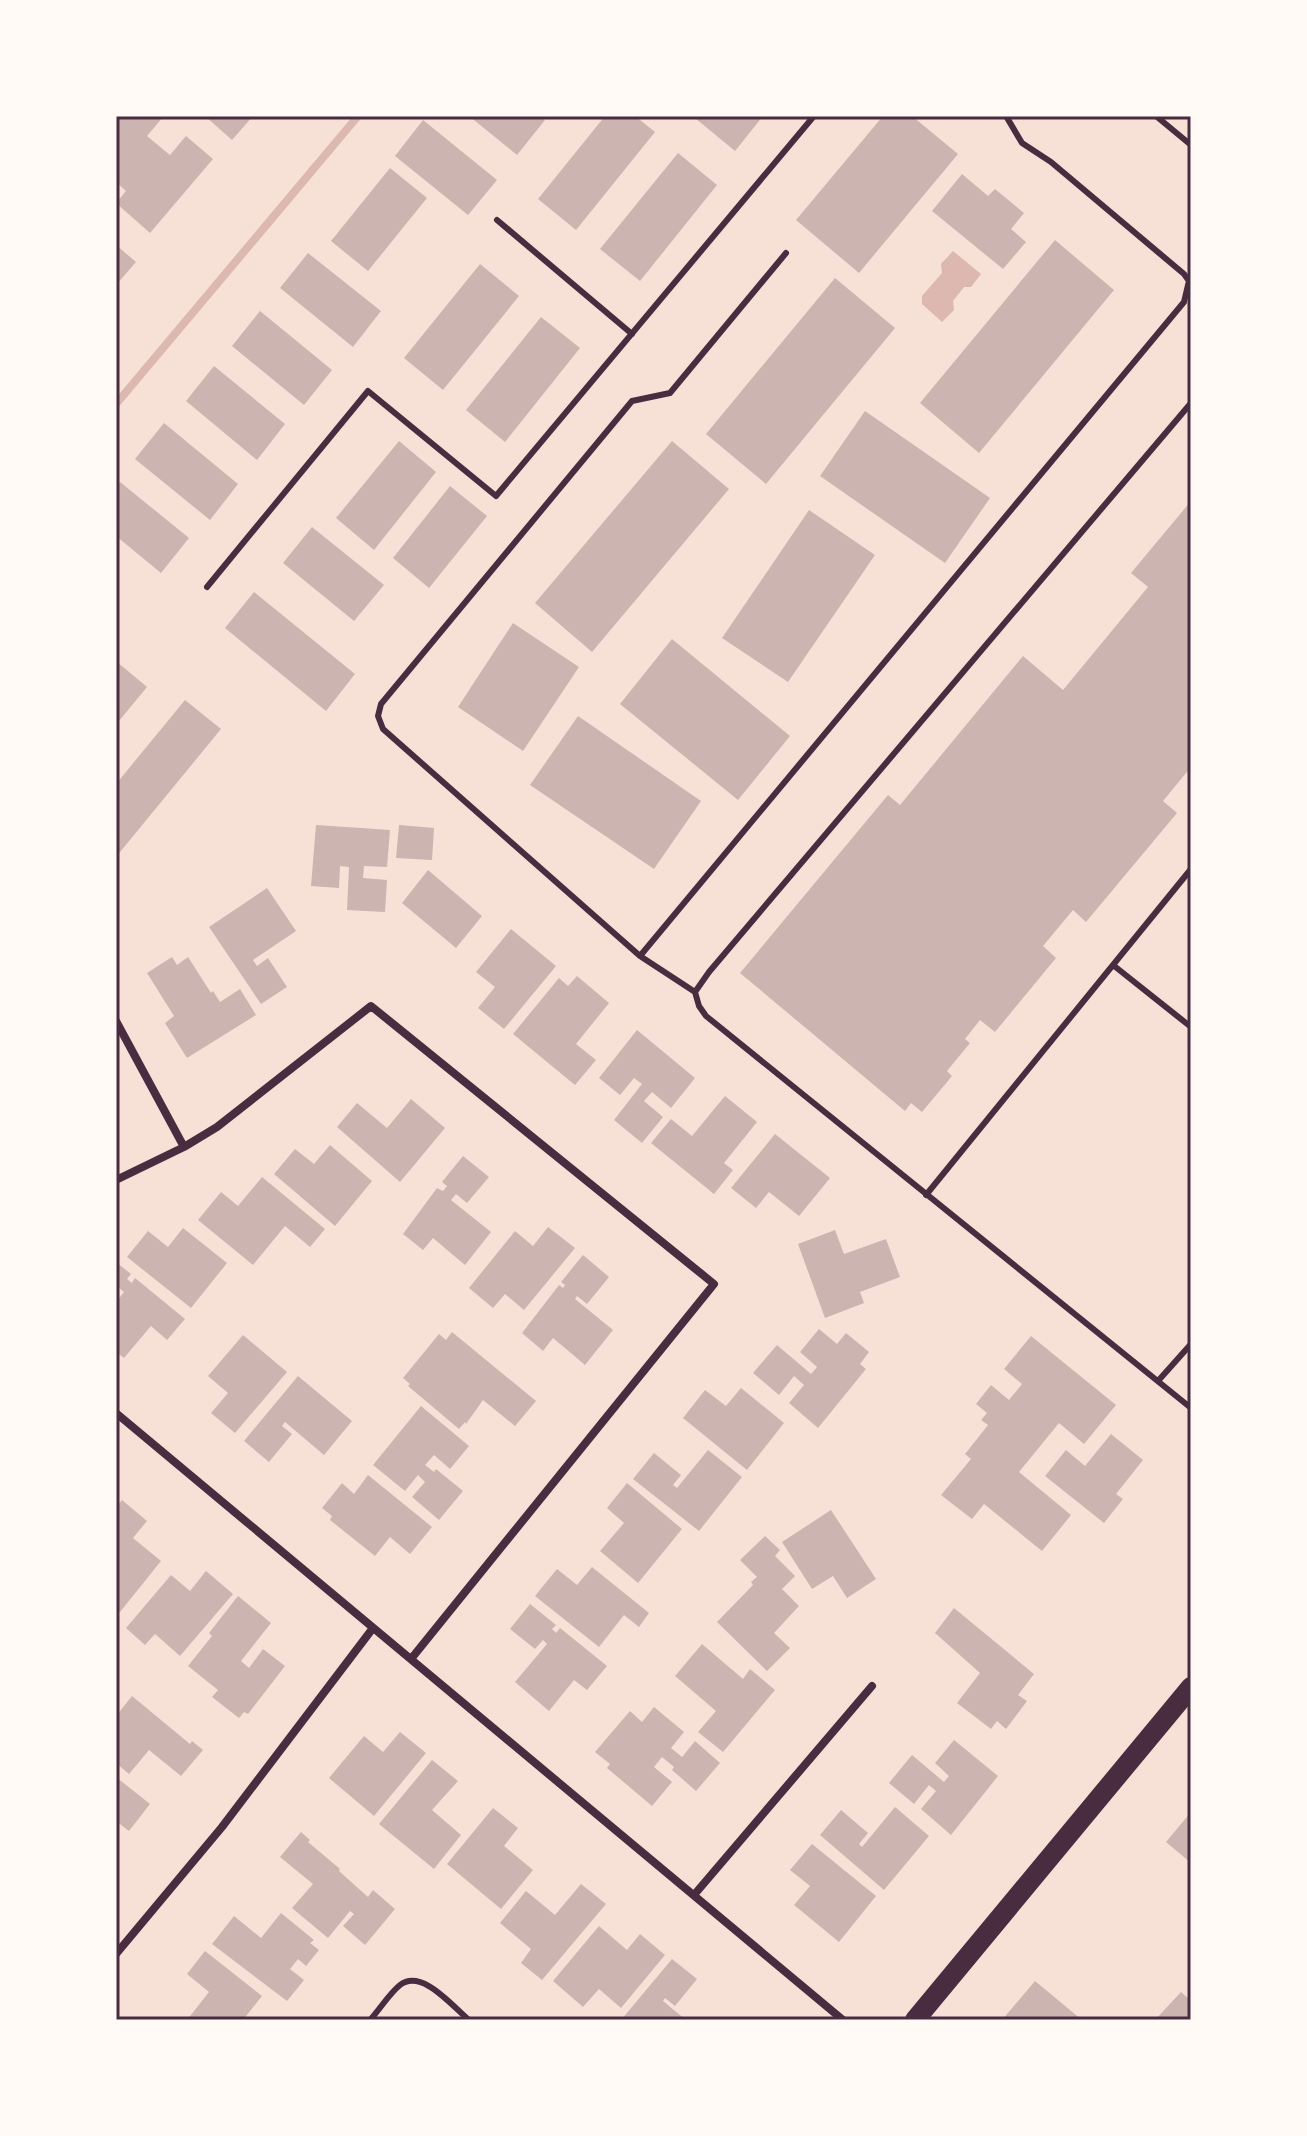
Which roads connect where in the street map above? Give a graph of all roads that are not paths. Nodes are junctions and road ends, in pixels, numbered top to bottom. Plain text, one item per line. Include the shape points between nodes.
1 (814, 116) edge
2 (1006, 116) edge
3 (1156, 116) edge
4 (1191, 145) edge
5 (497, 220) dead end
6 (786, 253) dead end
7 (632, 334) junction
8 (1191, 403) edge
9 (207, 587) dead end
10 (1191, 869) edge
11 (640, 956) junction
12 (1113, 965) junction
13 (695, 992) junction
14 (116, 1021) edge
15 (1191, 1027) edge
16 (184, 1147) junction
17 (116, 1180) edge
18 (926, 1195) junction
19 (1191, 1344) edge
20 (1158, 1381) junction
21 (1191, 1408) edge
22 (116, 1413) edge
23 (373, 1628) junction
24 (411, 1659) junction
25 (872, 1686) dead end
26 (1191, 1687) edge
27 (694, 1895) junction
28 (116, 1954) edge
29 (370, 2020) edge
30 (469, 2020) edge
31 (843, 2020) edge
32 (915, 2020) edge

1 - 7 lane
2 - 11 lane via 1022,143 1184,274 1188,291
3 - 4 lane
5 - 7 lane
6 - 11 lane via 670,393 632,401 381,704 378,716 383,729
7 - 9 lane via 496,496 368,391
8 - 13 lane
10 - 12 lane
11 - 13 lane
12 - 15 lane
12 - 18 lane
13 - 18 lane via 706,1016
14 - 16 street
16 - 17 street
16 - 24 street via 371,1006 714,1284
18 - 20 lane
19 - 20 lane
20 - 21 lane
22 - 23 street
23 - 24 street
23 - 28 street via 222,1827
24 - 27 street
25 - 27 street
26 - 32 main road
27 - 31 street
29 - 30 lane via 400,1985 418,1981

